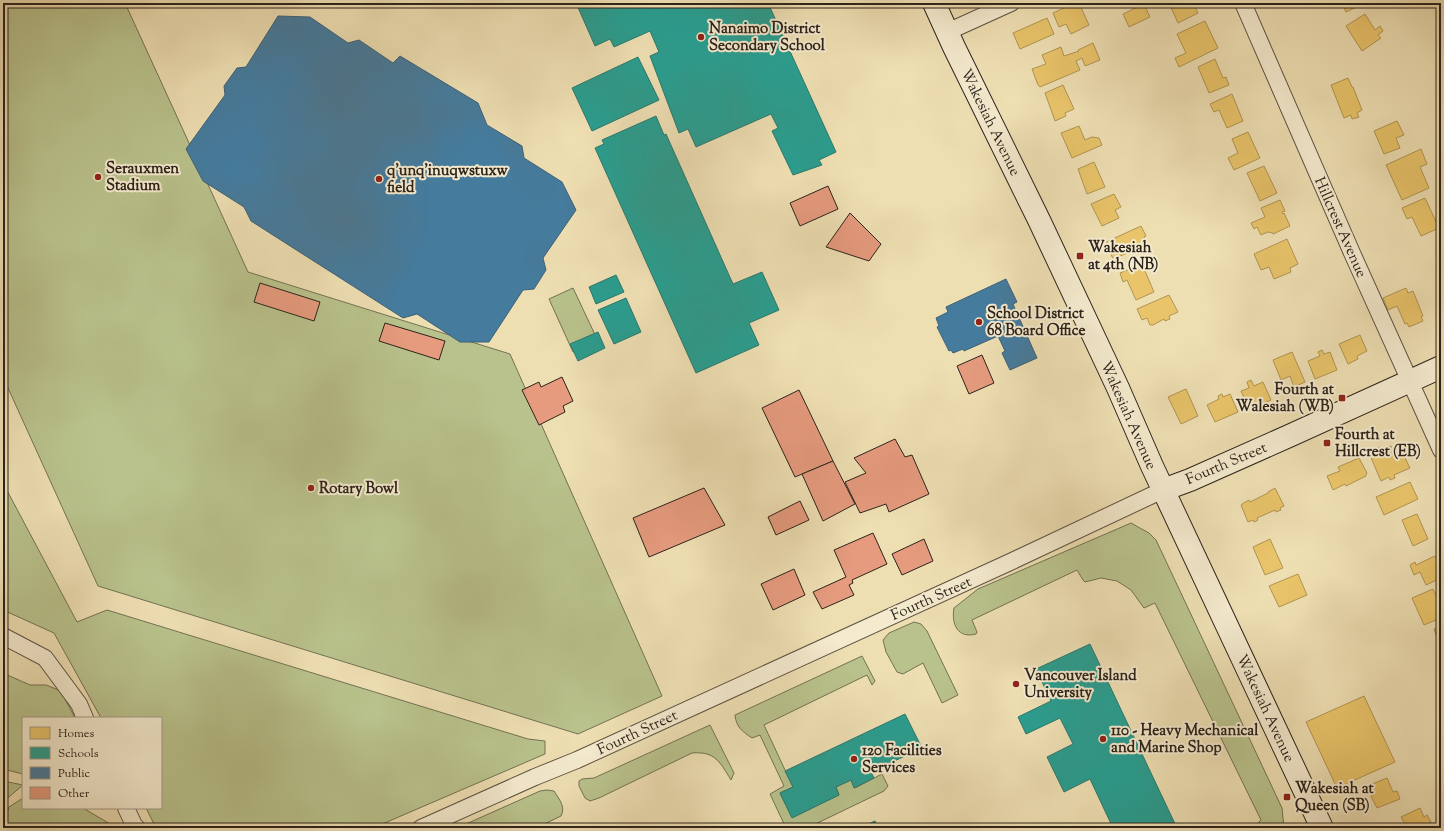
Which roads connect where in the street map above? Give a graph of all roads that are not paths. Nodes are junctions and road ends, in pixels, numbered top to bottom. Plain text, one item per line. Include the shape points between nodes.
1 (934, 3) edge
2 (1011, 3) edge
3 (1243, 3) edge
4 (947, 32) junction
5 (1441, 366) edge
6 (1410, 382) junction
7 (1441, 450) edge
8 (1164, 490) junction
9 (3, 636) edge
10 (85, 717) edge
11 (126, 809) edge
12 (137, 828) edge
13 (421, 828) edge
14 (1322, 828) edge

1 - 4 main road, Wakesiah Avenue
2 - 4 street
3 - 6 street, Hillcrest Avenue
4 - 8 main road, Wakesiah Avenue via 1039,220
5 - 6 main road, Fourth Street
6 - 7 street, Hillcrest Avenue
6 - 8 main road, Fourth Street
8 - 13 street, Fourth Street via 570,763
8 - 14 main road, Wakesiah Avenue
9 - 10 street via 45,658 79,704
11 - 12 street

